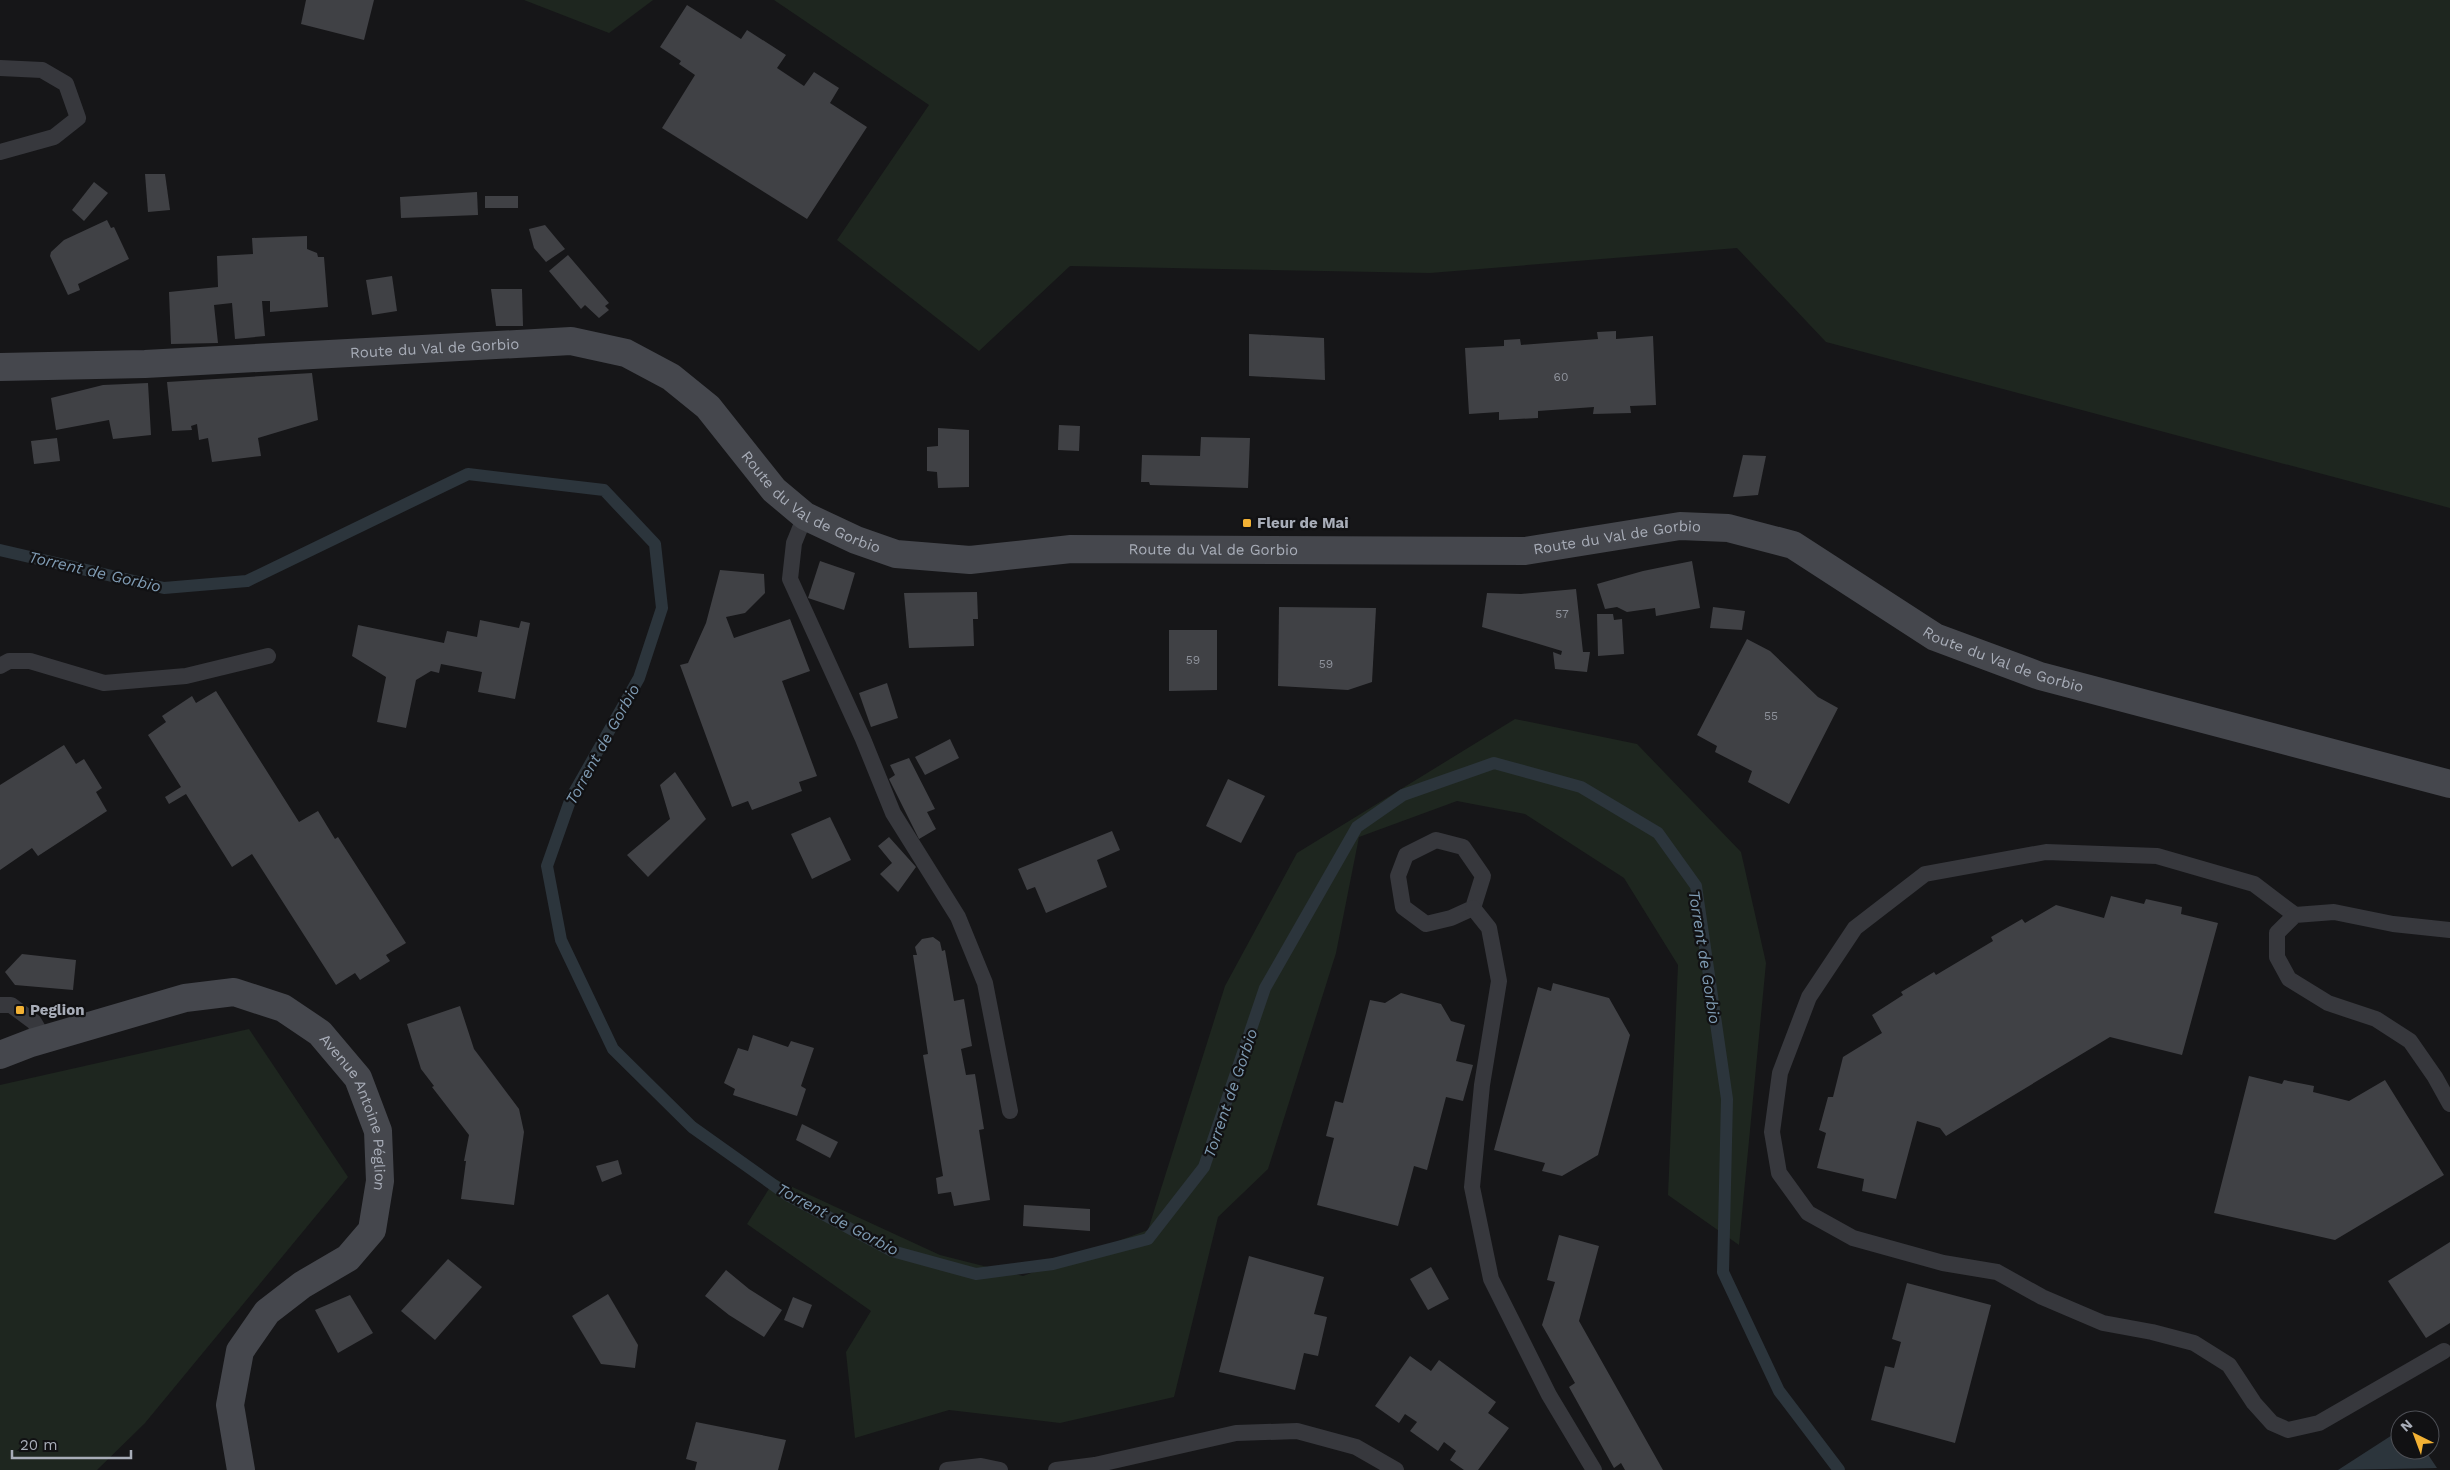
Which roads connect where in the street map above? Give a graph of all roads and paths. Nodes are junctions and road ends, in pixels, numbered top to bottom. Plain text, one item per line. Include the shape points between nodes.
1 (0, 68) edge
2 (0, 152) edge
3 (0, 367) edge
4 (805, 516) junction
5 (268, 656) dead end
6 (0, 666) edge
7 (2450, 784) edge
8 (1473, 908) junction
9 (2295, 915) junction
10 (2450, 930) edge
11 (0, 1005) edge
12 (44, 1039) junction
13 (0, 1055) edge
14 (2450, 1104) edge
15 (1010, 1111) dead end
16 (2444, 1351) dead end
17 (241, 1470) edge
18 (947, 1470) edge
19 (1000, 1470) edge
20 (1056, 1470) edge
21 (1396, 1470) edge
22 (1594, 1470) edge

1 - 2 lane via 42,70 66,84 78,118 54,137
3 - 4 street, Route du Val de Gorbio via 145,364 571,341 626,353 671,377 708,407 774,490
4 - 7 street, Route du Val de Gorbio via 896,554 970,560 1072,549 1525,551 1680,526 1728,528 1793,545 1935,637 2040,676
4 - 15 lane via 794,543 790,579 893,813 958,917 985,983
5 - 6 lane via 186,676 104,683 30,661
8 - 8 lane via 1483,876 1463,847 1436,840 1406,855 1398,876 1403,907 1426,924
8 - 22 lane via 1489,928 1499,981 1482,1085 1472,1187 1489,1270 1549,1395
9 - 10 lane via 2334,912 2393,924
9 - 14 lane via 2277,932 2277,957 2289,979 2328,1003 2376,1019 2410,1041
9 - 16 lane via 2254,884 2157,856 2046,852 1925,874 1855,928 1809,997 1780,1073 1772,1132 1779,1173 1808,1213 1853,1238 1943,1263 1997,1272 2042,1297 2103,1323 2194,1343 2229,1366 2272,1423 2288,1430 2318,1423
11 - 12 lane via 11,1004 34,1022
12 - 13 street, Avenue Antoine Péglion
12 - 17 street, Avenue Antoine Péglion via 185,998 234,992 283,1008 320,1033 358,1078 378,1131 380,1181 372,1230 348,1258 302,1285 267,1312 240,1351 230,1404
18 - 19 lane via 981,1466
20 - 21 lane via 1095,1465 1236,1433 1297,1431 1356,1447

